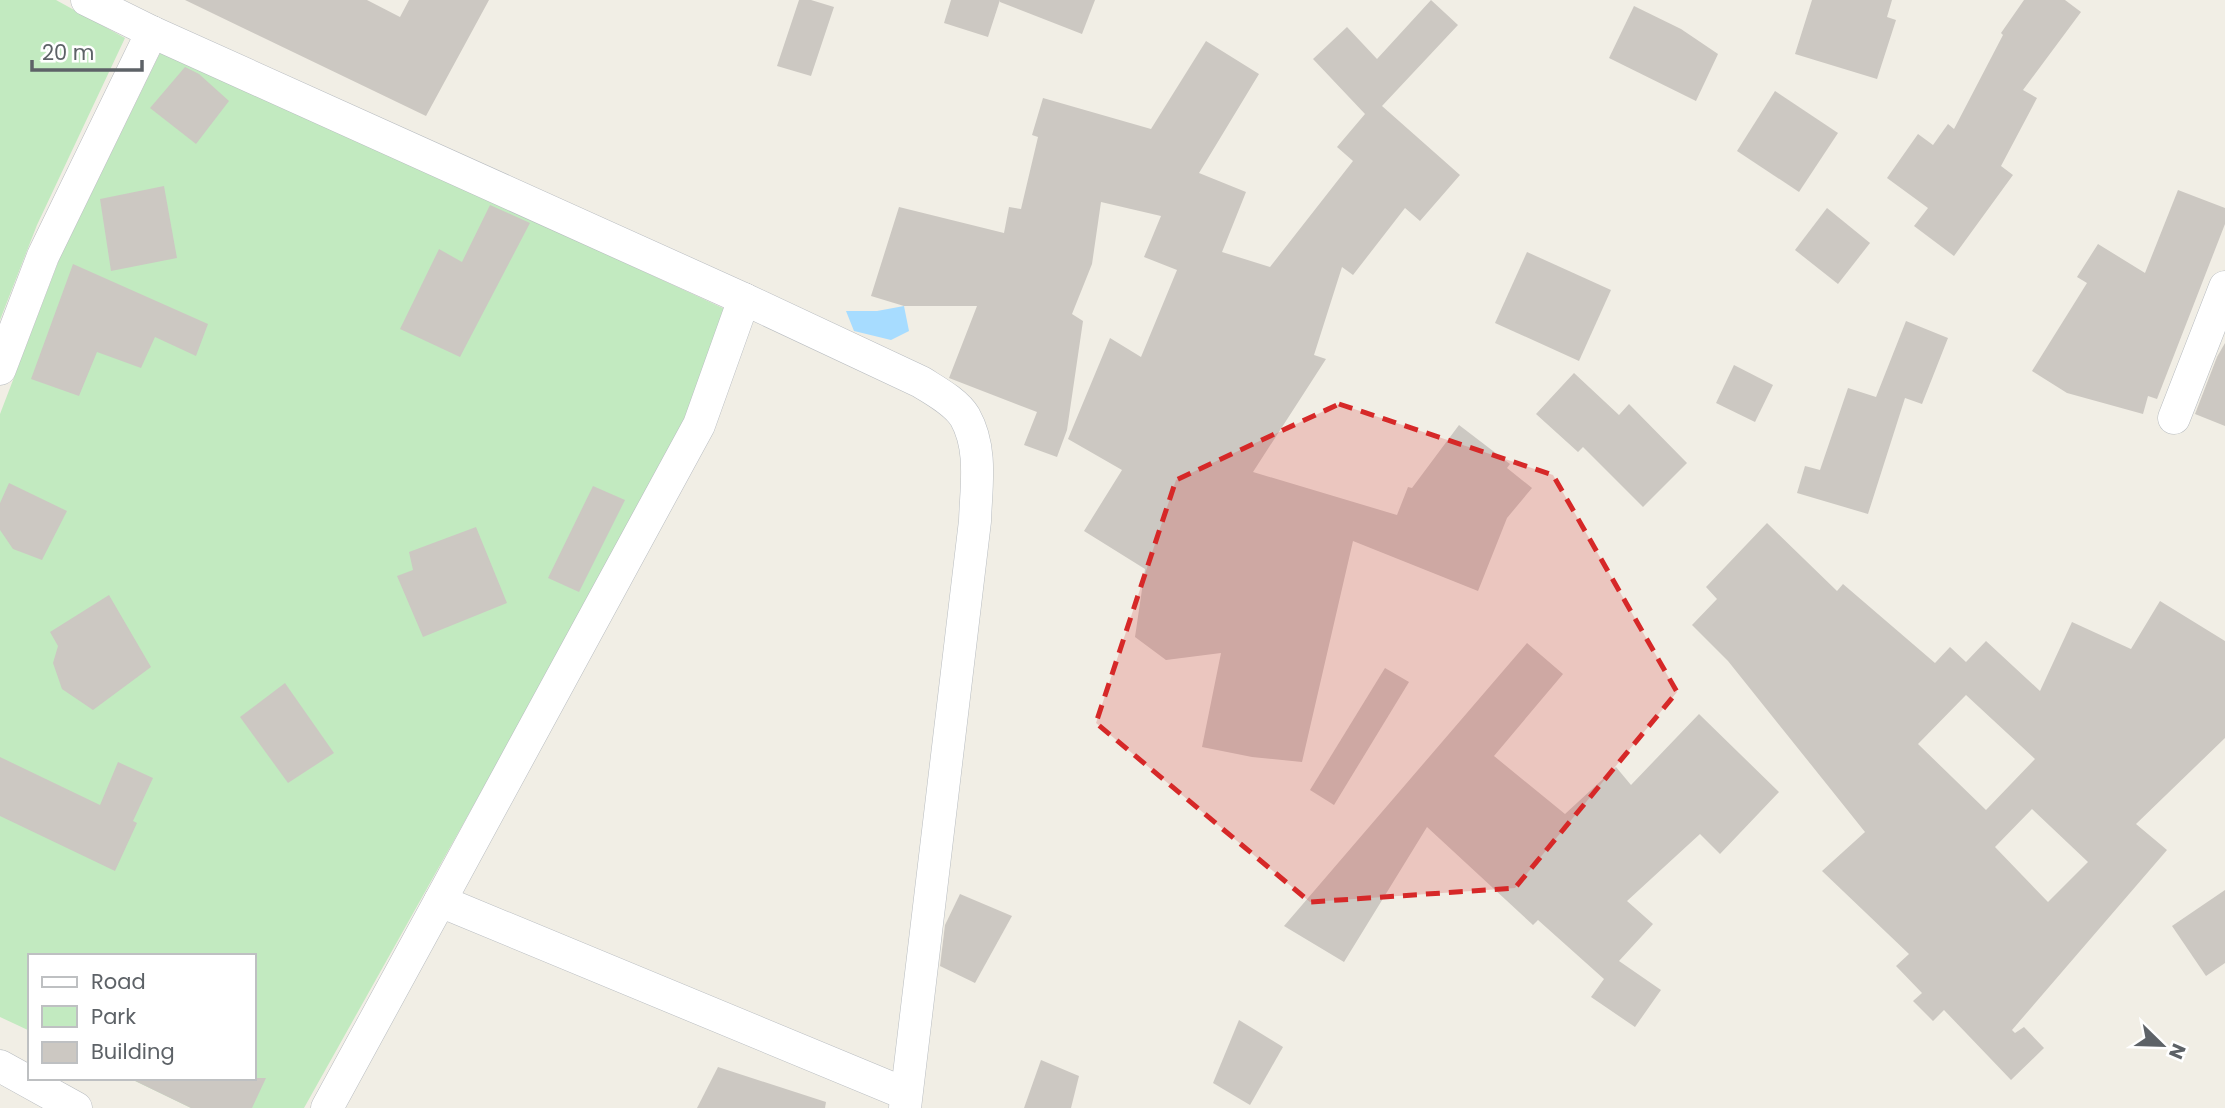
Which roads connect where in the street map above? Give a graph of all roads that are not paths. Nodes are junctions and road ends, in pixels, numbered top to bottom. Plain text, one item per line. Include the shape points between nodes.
1 (87, 0) edge
2 (152, 32) junction
3 (2225, 287) edge
4 (744, 299) junction
5 (0, 369) edge
6 (2174, 418) dead end
7 (440, 901) junction
8 (0, 1066) edge
9 (906, 1101) edge
10 (76, 1108) edge
11 (327, 1108) edge

1 - 2 street
2 - 4 street
2 - 5 street via 43,256
3 - 6 street
4 - 7 street via 699,425
4 - 9 street via 942,395 964,416 977,454 975,521
7 - 9 street
7 - 11 street
8 - 10 street

